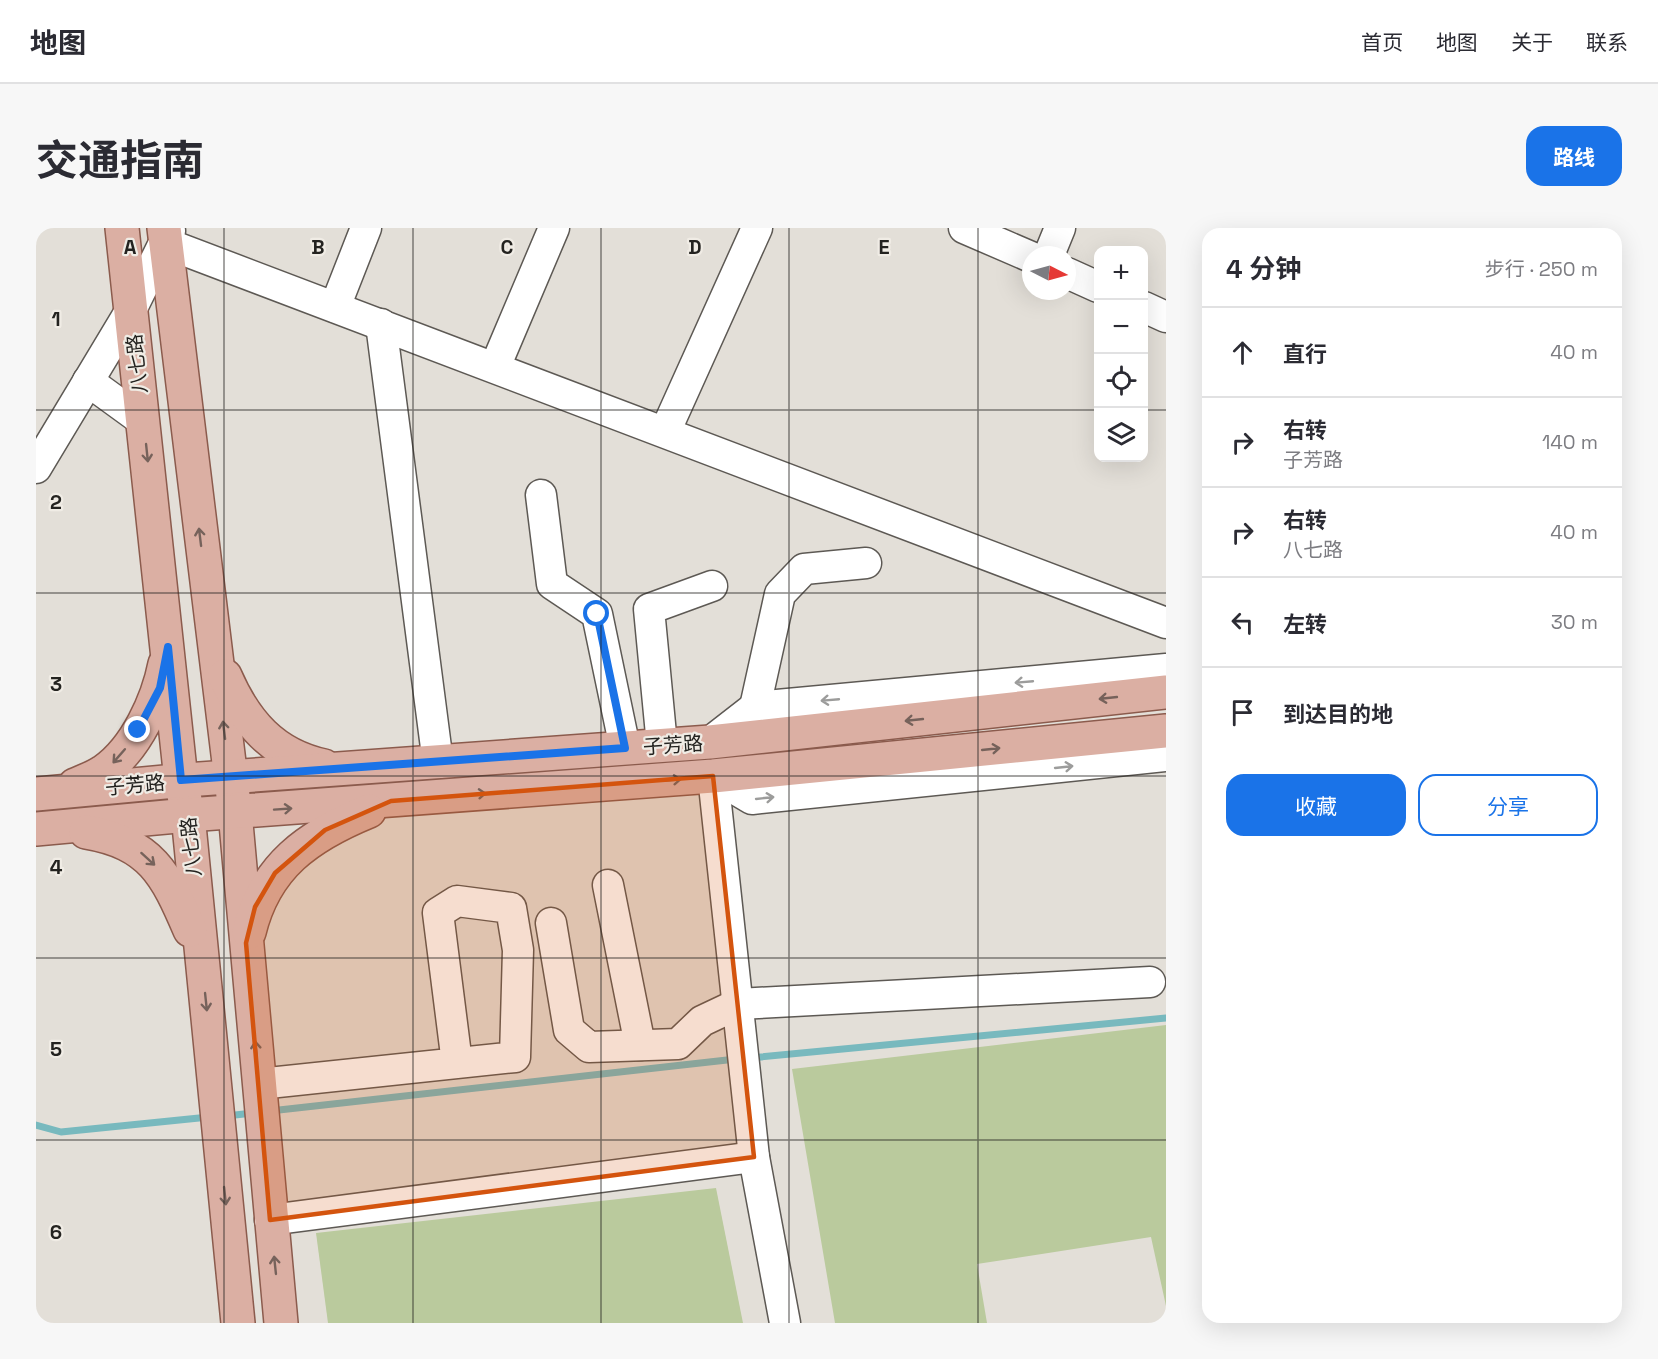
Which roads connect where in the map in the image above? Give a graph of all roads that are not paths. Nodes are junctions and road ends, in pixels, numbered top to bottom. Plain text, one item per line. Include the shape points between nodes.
1 (122, 228) edge
2 (366, 228) edge
3 (554, 228) edge
4 (757, 228) edge
5 (964, 228) edge
6 (1060, 228) edge
7 (167, 233) edge
8 (1053, 246) edge
9 (1022, 253) edge
10 (1076, 277) edge
11 (1094, 285) edge
12 (335, 307) junction
13 (1148, 309) edge
14 (131, 310) junction
15 (1166, 317) edge
16 (381, 324) junction
17 (495, 367) junction
18 (88, 381) junction
19 (143, 421) junction
20 (665, 432) junction
21 (36, 468) edge
22 (541, 495) dead end
23 (866, 563) dead end
24 (712, 586) dead end
25 (1166, 624) edge
26 (168, 647) junction
27 (214, 650) junction
28 (1166, 669) edge
29 (1166, 692) edge
30 (755, 707) junction
31 (1166, 731) edge
32 (710, 742) junction
33 (662, 745) junction
34 (625, 748) junction
35 (1166, 756) edge
36 (438, 762) junction
37 (340, 770) junction
38 (713, 776) junction
39 (230, 778) junction
40 (181, 780) junction
41 (49, 792) edge
42 (392, 801) junction
43 (235, 812) junction
44 (188, 815) junction
45 (45, 828) edge
46 (608, 885) dead end
47 (551, 923) dead end
48 (246, 943) junction
49 (202, 958) junction
50 (1150, 982) dead end
51 (738, 1004) junction
52 (640, 1045) junction
53 (456, 1063) junction
54 (259, 1084) junction
55 (754, 1157) junction
56 (270, 1220) junction
57 (238, 1323) edge
58 (281, 1323) edge
59 (785, 1323) edge

1 - 14 main road, 八七路
2 - 12 street
3 - 17 street
4 - 20 street
5 - 9 street
6 - 8 street
7 - 12 street
7 - 14 street
27 -> 7 main road
10 - 11 street
12 - 16 street
13 - 15 street
14 - 18 street
14 - 19 main road, 八七路
16 - 17 street
16 - 36 street
17 - 20 street
18 - 19 street
18 - 21 street
19 -> 26 main road, 八七路
20 - 25 street
22 - 34 street via 552,584 597,614
23 - 30 street via 804,569 780,594
24 - 33 street via 649,609
26 - 40 main road, 八七路
26 -> 41 main road via 160,688 120,756 104,772
27 - 37 main road via 237,703 272,744 309,763
39 -> 27 main road
28 -> 30 street
29 -> 32 main road, 子芳路
30 - 32 street
38 -> 31 main road
32 - 33 main road, 子芳路
33 - 34 main road, 子芳路
34 - 36 main road, 子芳路
38 -> 35 street via 752,800
36 - 37 main road, 子芳路
37 - 39 main road, 子芳路
42 -> 38 main road
38 - 51 street
39 - 40 main road, 子芳路
39 - 43 main road
40 - 41 main road, 子芳路
40 - 44 main road, 八七路
43 -> 42 main road
42 - 48 main road via 325,830 274,873 255,907
43 - 44 main road
43 - 48 main road
44 - 45 main road
44 - 49 main road, 八七路
45 -> 49 main road via 121,841 149,860 167,879
46 - 52 street
47 - 52 street via 569,1030 589,1047
54 -> 48 main road
49 -> 57 main road, 八七路
50 - 51 street
51 - 52 street via 702,1021 678,1044
51 - 55 street
53 - 53 street via 515,1057 518,950 511,908 457,901 438,913
53 - 54 street
54 - 56 main road
55 - 56 street
55 - 59 street
58 -> 56 main road

